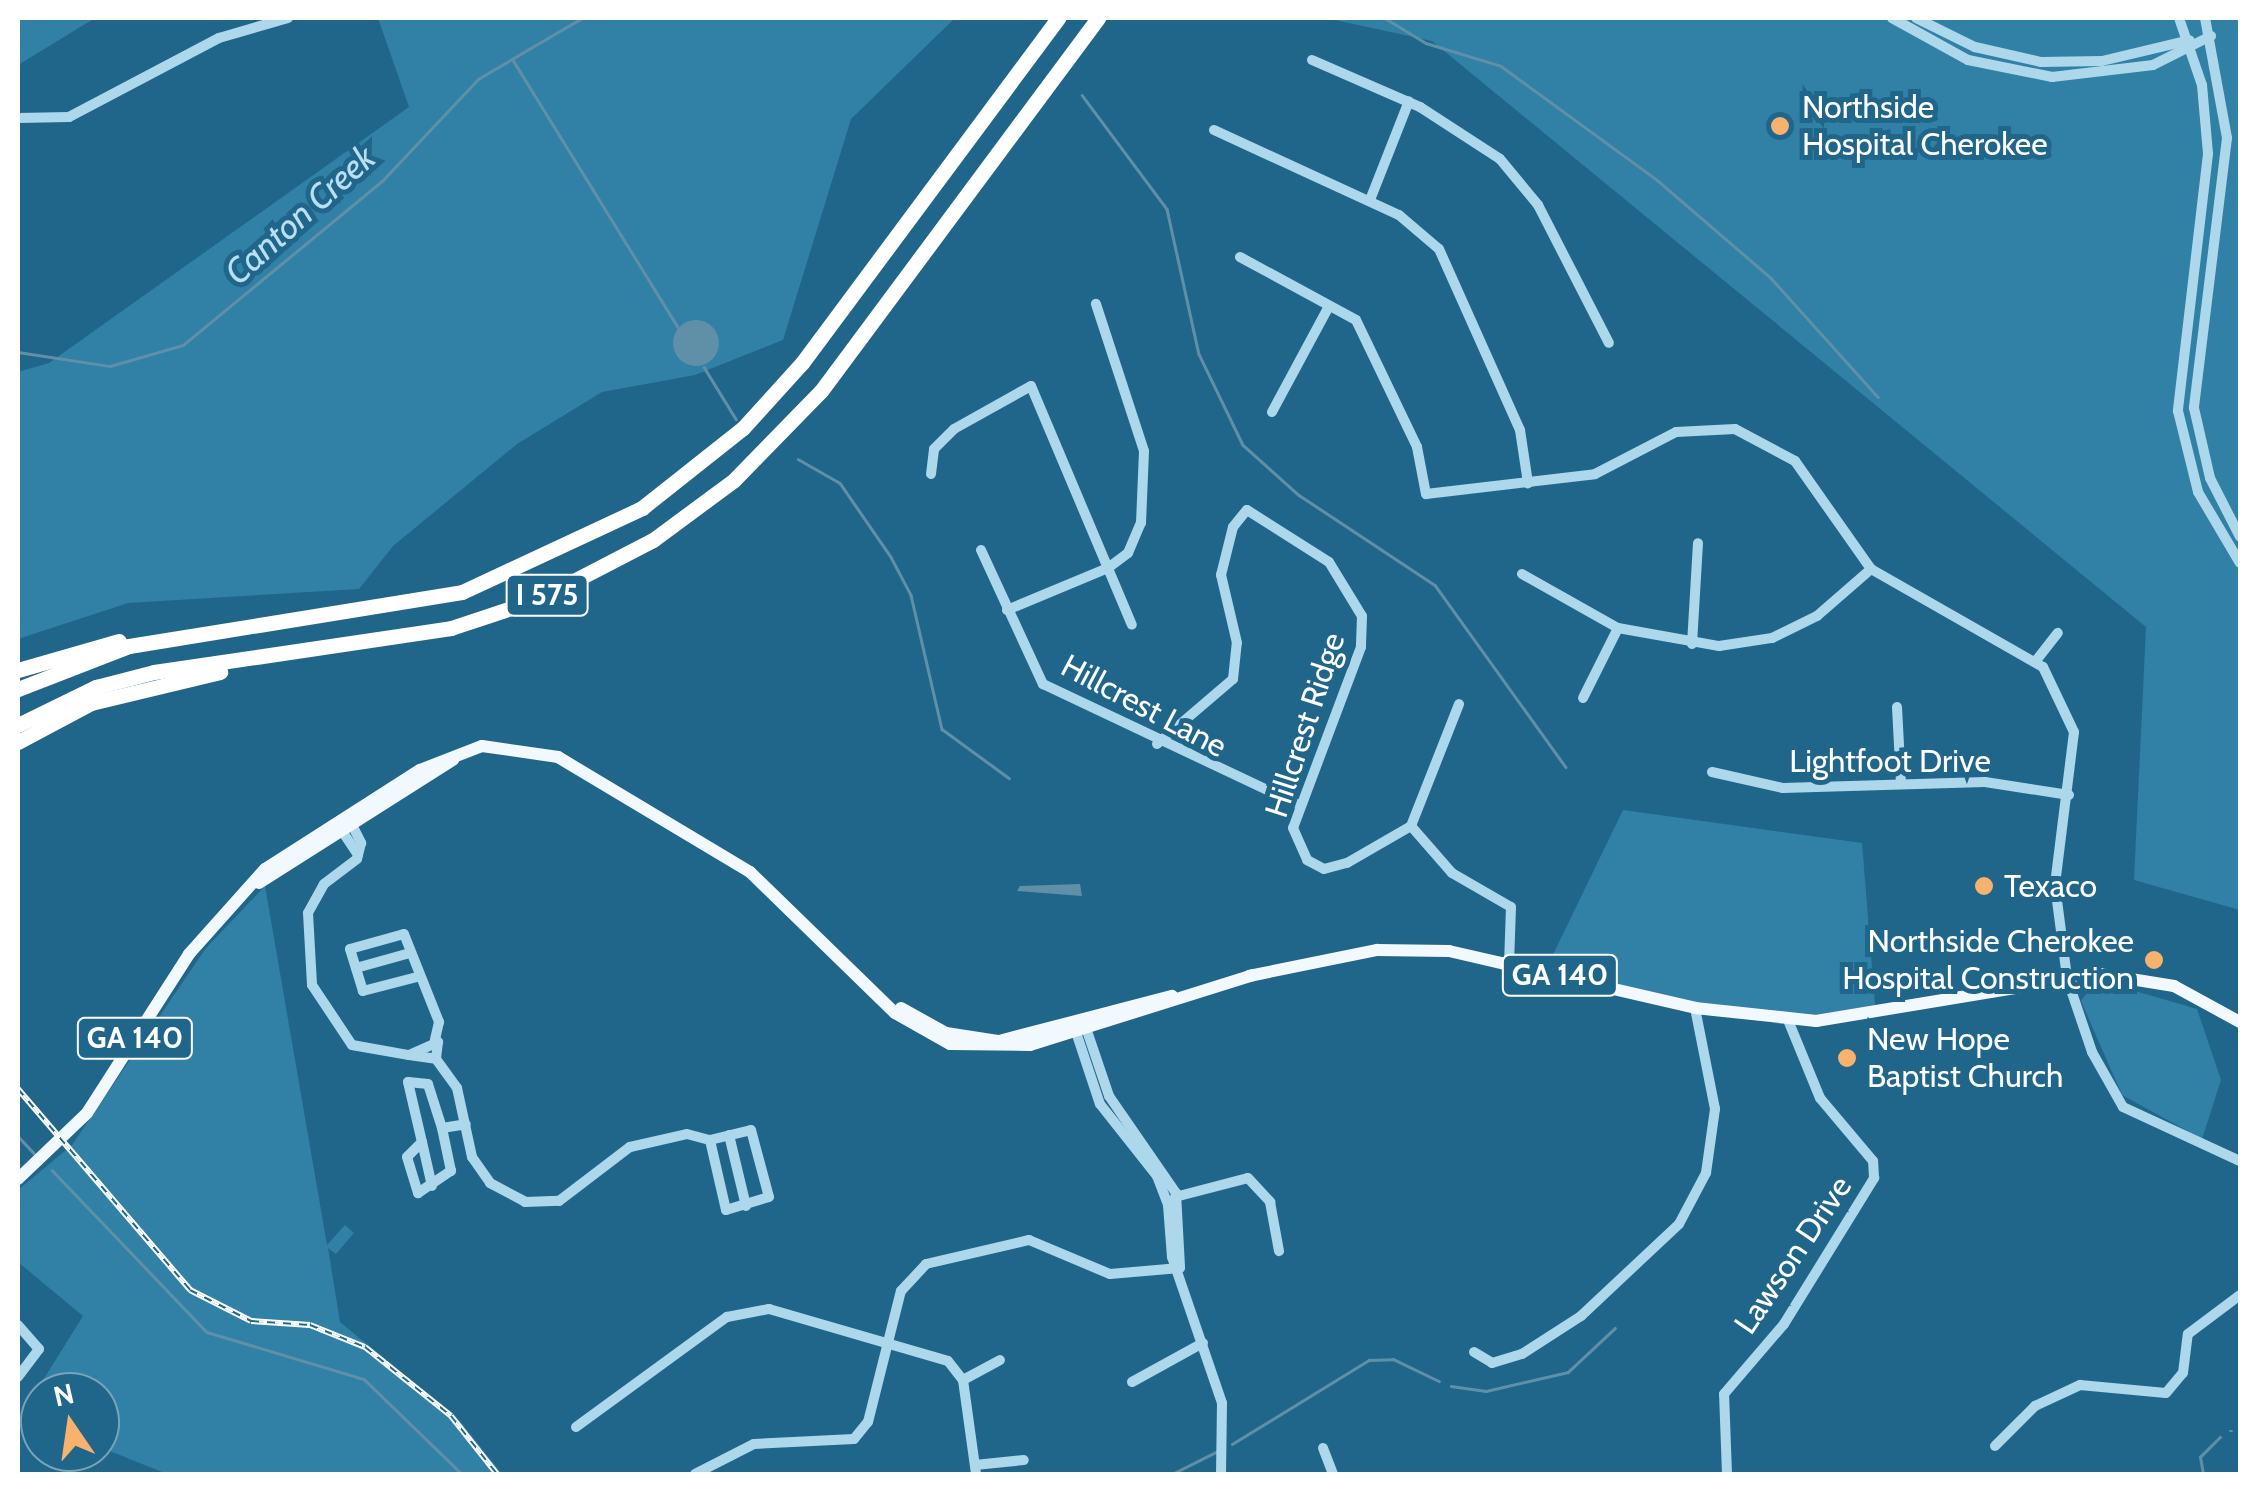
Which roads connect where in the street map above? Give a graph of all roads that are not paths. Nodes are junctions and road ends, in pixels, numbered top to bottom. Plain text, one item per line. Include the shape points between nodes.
1 (288, 18) edge
2 (1056, 18) edge
3 (1098, 18) edge
4 (1892, 18) edge
5 (1916, 18) edge
6 (2179, 18) edge
7 (2205, 18) edge
8 (2211, 36) junction
9 (2189, 45) junction
10 (1312, 60) dead end
11 (1408, 101) junction
12 (18, 118) edge
13 (1214, 130) dead end
14 (1370, 200) junction
15 (1240, 257) dead end
16 (1096, 304) dead end
17 (1327, 310) junction
18 (1609, 343) dead end
19 (1272, 412) dead end
20 (931, 474) dead end
21 (1528, 483) junction
22 (2240, 537) edge
23 (1698, 544) dead end
24 (981, 550) dead end
25 (2240, 563) edge
26 (1108, 568) junction
27 (1871, 569) junction
28 (1522, 574) dead end
29 (1007, 610) junction
30 (1132, 625) dead end
31 (1618, 628) junction
32 (2058, 633) dead end
33 (188, 635) junction
34 (1692, 644) junction
35 (326, 650) junction
36 (2035, 662) junction
37 (18, 670) edge
38 (18, 688) edge
39 (1583, 698) dead end
40 (1459, 704) dead end
41 (1898, 707) dead end
42 (18, 725) edge
43 (18, 742) edge
44 (1157, 744) junction
45 (1712, 772) dead end
46 (1901, 784) junction
47 (2069, 794) junction
48 (1301, 806) junction
49 (343, 822) junction
50 (1411, 826) junction
51 (410, 953) junction
52 (1510, 963) junction
53 (356, 968) junction
54 (417, 977) junction
55 (2067, 978) junction
56 (1694, 1008) junction
57 (1788, 1020) junction
58 (2240, 1022) edge
59 (1080, 1028) junction
60 (436, 1040) junction
61 (409, 1055) junction
62 (436, 1059) junction
63 (466, 1124) junction
64 (442, 1128) junction
65 (729, 1135) junction
66 (710, 1140) junction
67 (422, 1142) junction
68 (2240, 1161) edge
69 (18, 1179) edge
70 (432, 1186) junction
71 (1172, 1198) junction
72 (746, 1206) junction
73 (1279, 1250) dead end
74 (1180, 1268) junction
75 (2240, 1295) edge
76 (18, 1325) edge
77 (888, 1340) junction
78 (1203, 1342) junction
79 (1474, 1352) dead end
80 (1000, 1360) dead end
81 (18, 1377) edge
82 (963, 1380) junction
83 (1132, 1382) dead end
84 (576, 1427) dead end
85 (1996, 1446) dead end
86 (1322, 1448) dead end
87 (1024, 1460) dead end
88 (975, 1470) edge
89 (695, 1474) edge
90 (1221, 1474) edge
91 (1333, 1474) edge
92 (1727, 1474) edge

1 - 12 street via 219,38 69,117
2 - 33 highway, I 575 via 802,364 674,486 584,543 462,592
3 - 35 highway, I 575 via 821,391 721,490 633,552 541,598 451,628
4 - 9 street via 1968,60 2038,76 2118,72
5 - 9 street via 1975,47 2041,62 2102,61
6 - 9 street
7 - 8 street
8 - 9 street
8 - 22 street via 2227,138 2194,408 2210,478
9 - 25 street via 2208,154 2178,411 2198,492
10 - 11 street
11 - 14 street
11 - 18 street via 1481,144 1524,185
13 - 14 street
14 - 21 street via 1439,249 1520,430
15 - 17 street
16 - 26 street via 1136,420 1146,486 1128,553
17 - 19 street
17 - 21 street via 1356,320 1417,447 1426,494
20 - 26 street via 934,449 954,429 1031,386
21 - 27 street via 1595,474 1676,432 1736,429 1805,472
23 - 34 street
24 - 29 street, Hillcrest Lane
26 - 29 street
26 - 30 street
27 - 34 street via 1817,616 1772,638
27 - 36 street
28 - 31 street
29 - 44 street, Hillcrest Lane via 1043,684
31 - 34 street
31 - 39 street
32 - 36 street
33 - 37 highway via 88,645
33 - 38 highway, I 575 via 108,651
35 - 42 highway, I 575 via 129,678
35 - 43 highway via 108,697
36 - 47 street via 2070,715
40 - 50 street
41 - 46 street
44 - 48 street, Hillcrest Lane
44 - 48 street, Hillcrest Ridge via 1233,679 1237,643 1220,575 1237,516 1266,515 1329,562 1364,628
45 - 46 street, Lightfoot Drive via 1783,788
46 - 47 street, Lightfoot Drive via 1985,782
47 - 55 street via 2056,885
48 - 50 street, Hillcrest Ridge via 1294,840 1324,868
49 - 59 main road, GA 140 via 472,749 547,752 774,889 874,990 966,1039
49 - 61 street via 358,855 310,905 312,985 352,1045
49 - 69 main road, GA 140 via 246,891 189,954 87,1113
50 - 52 street via 1461,880 1511,907
51 - 53 street
51 - 53 street via 404,934 350,949
51 - 54 street
52 - 56 main road, GA 140
52 - 59 main road, GA 140 via 1401,948 1253,975
53 - 54 street via 363,991
54 - 60 street via 440,1022
55 - 57 main road, GA 140 via 1859,1019
55 - 58 main road, GA 140 via 2161,983
55 - 68 street via 2121,1105
56 - 57 main road, GA 140
56 - 79 street via 1715,1109 1706,1173 1679,1224 1581,1316 1522,1354 1492,1362
57 - 92 street, Lawson Drive via 1820,1098 1869,1154 1874,1178 1784,1324 1724,1394
59 - 71 street via 1106,1114
60 - 61 street
60 - 62 street
61 - 62 street
62 - 63 street via 457,1088
63 - 64 street
63 - 66 street via 480,1171 525,1202 576,1194 630,1147 687,1134
64 - 67 street via 428,1084 408,1082
64 - 70 street via 452,1171
65 - 66 street
65 - 72 street
65 - 72 street via 752,1130 769,1196
66 - 72 street via 726,1210
67 - 70 street
67 - 70 street via 407,1157 418,1192
71 - 73 street via 1248,1178 1270,1202
71 - 74 street
74 - 77 street via 1110,1274 1029,1240 926,1264 902,1291
74 - 78 street
75 - 85 street via 2188,1334 2182,1373 2166,1393 2080,1385 2035,1406
76 - 81 street via 39,1349
77 - 82 street via 935,1353
77 - 84 street via 747,1311
77 - 89 street via 868,1422 854,1439 754,1444
78 - 83 street
78 - 90 street via 1225,1425
80 - 82 street
82 - 88 street
86 - 91 street
87 - 88 street

